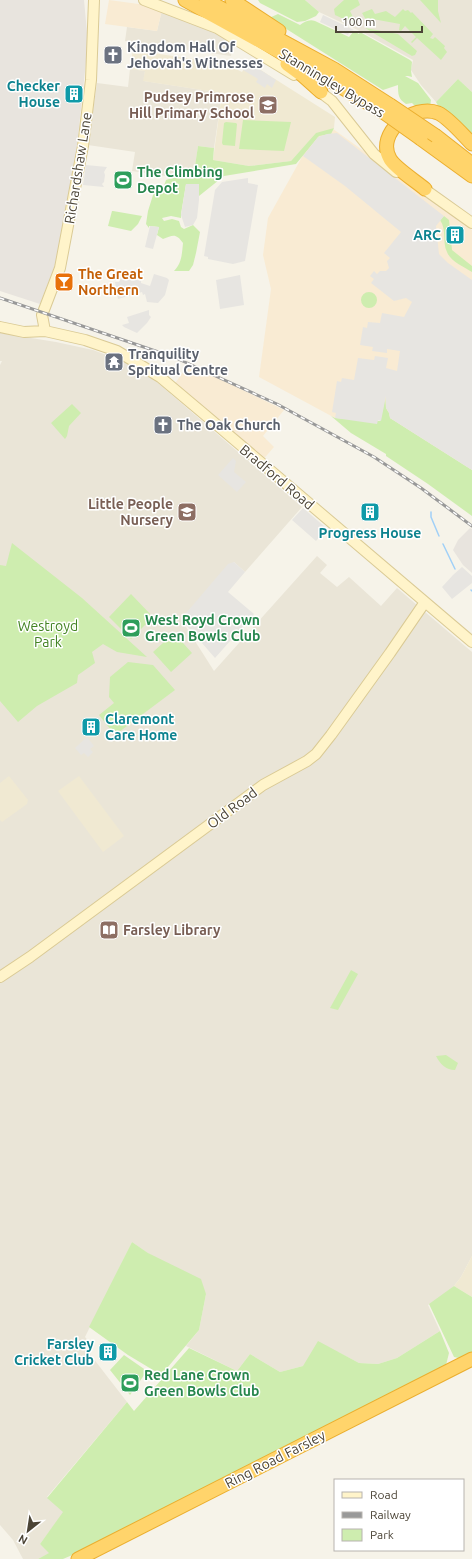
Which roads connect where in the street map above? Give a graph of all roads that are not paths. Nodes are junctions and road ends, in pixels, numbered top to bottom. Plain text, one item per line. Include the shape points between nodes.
1 (94, 0) edge
2 (144, 0) edge
3 (185, 0) edge
4 (206, 0) edge
5 (232, 0) edge
6 (217, 17) junction
7 (334, 69) junction
8 (321, 92) junction
9 (387, 108) junction
10 (472, 144) edge
11 (472, 164) edge
12 (472, 176) edge
13 (425, 189) junction
14 (472, 224) edge
15 (0, 327) edge
16 (45, 331) junction
17 (425, 602) junction
18 (472, 642) edge
19 (0, 977) edge
20 (472, 1359) edge
21 (78, 1559) edge

1 - 16 main road, Richardshaw Lane via 91,80 83,146 60,268 42,315
2 - 8 main road via 217,28
3 - 6 highway, Stanningley Bypass
4 - 7 highway, Stanningley Bypass
5 - 7 highway via 306,47
6 - 8 highway via 302,75
6 - 9 highway, Stanningley Bypass
7 - 9 highway, Stanningley Bypass
8 - 13 main road via 340,110 374,154 386,165
9 - 11 highway, Stanningley Bypass, bridge via 436,136
9 - 12 highway, Stanningley Bypass, bridge via 421,138
10 - 13 highway via 438,114 419,112 402,118 388,137 390,160
13 - 14 main road
15 - 16 main road, Bradford Road via 24,332
16 - 17 main road, Bradford Road via 117,350 160,378
17 - 18 main road, Bradford Road
17 - 19 main road, Old Road via 331,735 307,762 263,785
20 - 21 highway, Ring Road Farsley

